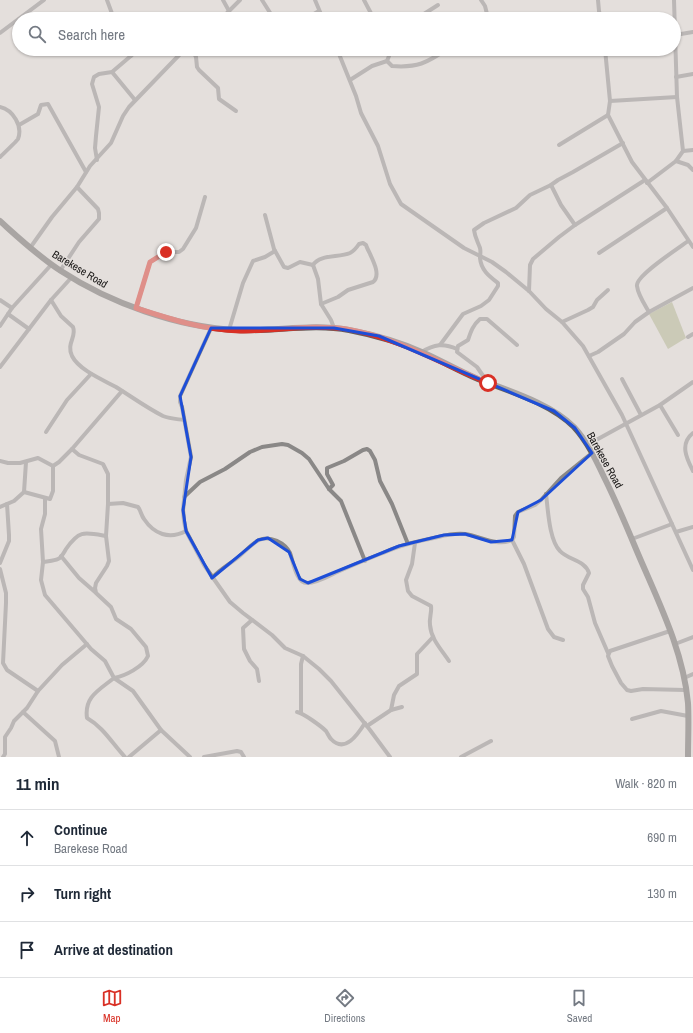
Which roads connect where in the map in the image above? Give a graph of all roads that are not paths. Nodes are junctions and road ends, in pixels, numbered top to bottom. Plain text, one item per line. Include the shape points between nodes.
1 (44, 0) edge
2 (107, 0) edge
3 (223, 0) edge
4 (240, 0) edge
5 (262, 0) edge
6 (315, 0) edge
7 (364, 0) edge
8 (481, 0) edge
9 (598, 0) edge
10 (674, 0) edge
11 (438, 5) dead end
12 (229, 11) joint
13 (28, 12) edge
14 (111, 12) edge
15 (270, 12) edge
16 (319, 12) edge
17 (370, 12) edge
18 (427, 12) edge
19 (486, 12) edge
20 (599, 12) edge
21 (674, 12) edge
22 (12, 24) edge
23 (693, 32) edge
24 (0, 33) edge
25 (681, 34) edge
26 (131, 56) edge
27 (179, 56) edge
28 (196, 56) edge
29 (340, 56) edge
30 (389, 56) edge
31 (437, 56) edge
32 (606, 56) edge
33 (676, 56) edge
34 (387, 61) junction
35 (112, 72) junction
36 (693, 74) edge
37 (676, 77) junction
38 (350, 80) junction
39 (677, 96) junction
40 (135, 100) junction
41 (610, 101) junction
42 (0, 107) edge
43 (236, 111) dead end
44 (608, 115) junction
45 (19, 126) junction
46 (623, 143) junction
47 (559, 145) dead end
48 (693, 150) edge
49 (683, 151) junction
50 (0, 157) edge
51 (97, 160) junction
52 (676, 161) junction
53 (693, 170) edge
54 (86, 172) junction
55 (646, 181) junction
56 (551, 185) junction
57 (77, 187) junction
58 (205, 198) dead end
59 (667, 208) junction
60 (265, 215) dead end
61 (0, 221) edge
62 (576, 225) junction
63 (688, 241) junction
64 (693, 247) edge
65 (30, 248) junction
66 (276, 252) junction
67 (600, 253) dead end
68 (480, 256) junction
69 (51, 265) junction
70 (313, 265) junction
71 (60, 271) junction
72 (71, 278) junction
73 (693, 288) edge
74 (608, 290) dead end
75 (529, 291) junction
76 (0, 300) edge
77 (51, 300) junction
78 (320, 304) junction
79 (12, 308) junction
80 (136, 308) junction
81 (649, 312) junction
82 (8, 314) junction
83 (562, 322) junction
84 (0, 326) edge
85 (211, 328) junction
86 (334, 328) junction
87 (29, 329) junction
88 (229, 330) junction
89 (693, 334) edge
90 (688, 337) dead end
91 (440, 344) junction
92 (517, 345) dead end
93 (457, 349) junction
94 (422, 352) junction
95 (589, 356) junction
96 (0, 367) edge
97 (91, 374) junction
98 (622, 379) dead end
99 (693, 382) edge
100 (488, 383) junction
101 (122, 391) junction
102 (660, 405) junction
103 (641, 415) junction
104 (184, 420) junction
105 (625, 424) junction
106 (46, 432) dead end
107 (693, 433) edge
108 (678, 435) dead end
109 (587, 445) junction
110 (72, 449) junction
111 (592, 453) junction
112 (0, 461) edge
113 (26, 462) junction
114 (53, 466) junction
115 (693, 471) edge
116 (329, 489) junction
117 (24, 492) junction
118 (546, 494) junction
119 (184, 497) junction
120 (45, 498) junction
121 (7, 504) junction
122 (108, 504) junction
123 (0, 507) edge
124 (672, 524) junction
125 (693, 527) edge
126 (186, 532) junction
127 (676, 532) junction
128 (106, 536) junction
129 (632, 539) junction
130 (512, 540) junction
131 (415, 543) junction
132 (408, 544) junction
133 (61, 556) junction
134 (365, 561) junction
135 (43, 562) junction
136 (0, 563) edge
137 (0, 569) edge
138 (693, 570) edge
139 (212, 578) junction
140 (96, 593) junction
141 (252, 620) junction
142 (670, 631) junction
143 (433, 637) junction
144 (693, 637) edge
145 (563, 640) dead end
146 (87, 644) junction
147 (675, 644) junction
148 (608, 653) junction
149 (303, 656) junction
150 (449, 661) dead end
151 (693, 674) edge
152 (114, 678) junction
153 (684, 678) junction
154 (259, 681) dead end
155 (685, 690) junction
156 (38, 691) junction
157 (690, 702) edge
158 (402, 707) dead end
159 (391, 710) junction
160 (23, 712) junction
161 (688, 716) junction
162 (632, 719) dead end
163 (366, 725) junction
164 (161, 730) junction
165 (491, 741) dead end
166 (389, 756) edge
167 (3, 757) edge
168 (59, 757) edge
169 (125, 757) edge
170 (129, 757) edge
171 (190, 757) edge
172 (204, 757) edge
173 (244, 757) edge
174 (461, 757) edge
175 (688, 757) edge

1 - 13 street
2 - 14 street
3 - 12 street
4 - 12 street
5 - 15 street
6 - 16 street
7 - 17 street
8 - 19 street
9 - 20 street
10 - 21 street
11 - 18 street
22 - 24 street
23 - 25 street
26 - 35 street
27 - 40 street
28 - 43 street via 199,70 218,88 219,99
29 - 38 street
30 - 34 street
31 - 34 street via 418,66 392,66
32 - 41 street
33 - 37 street
34 - 38 street via 372,66
35 - 40 street
35 - 51 street via 95,76 92,81 99,107 95,148
36 - 37 street
37 - 39 street
38 - 68 street via 361,113 378,146 390,184 401,204 464,248
39 - 41 street
39 - 49 street
40 - 51 street via 123,116 111,143
41 - 44 street
42 - 45 street via 13,114
44 - 46 street
44 - 47 street
45 - 50 street via 17,140
45 - 54 street via 38,114 41,105 48,104
46 - 55 street via 632,162
46 - 56 street
48 - 49 street
49 - 52 street
51 - 54 street
52 - 53 street via 688,165
52 - 55 street
54 - 57 street
55 - 59 street
55 - 62 street
56 - 62 street via 561,205
56 - 68 street via 530,195 516,208 490,219 474,230
57 - 65 street
57 - 71 street via 98,209 98,219
58 - 80 street via 196,228 183,249 179,252 166,252 150,262
59 - 63 street
59 - 67 street
60 - 66 street
61 - 65 main road, Barekese Road
62 - 75 street via 559,236 531,262
63 - 64 street
63 - 81 street via 637,282
65 - 69 main road, Barekese Road
66 - 70 street via 286,268 300,262
66 - 88 street via 253,261 243,283
68 - 75 street via 497,265
68 - 91 street via 486,274 498,283 498,286 481,306 463,314
69 - 71 main road, Barekese Road
69 - 79 street
70 - 78 street via 318,279
70 - 78 street via 320,260 350,253 363,243 375,264 376,277 373,282 348,290
71 - 72 main road, Barekese Road
72 - 77 street
72 - 80 main road, Barekese Road
73 - 81 street
74 - 83 street via 588,310
75 - 83 street
76 - 79 street
77 - 87 street
77 - 97 street via 61,316 73,326 73,358
78 - 86 street
79 - 82 street
80 - 85 main road, Barekese Road
81 - 95 street via 624,334
82 - 84 street
82 - 87 street
83 - 95 street
85 - 88 main road, Barekese Road
85 - 104 street via 180,396
86 - 88 main road, Barekese Road
86 - 94 main road, Barekese Road via 379,336
87 - 96 street
89 - 90 street
91 - 93 street
91 - 94 street
92 - 93 street via 484,318 475,324 468,340
93 - 100 street via 457,352 477,367
94 - 100 main road, Barekese Road
95 - 105 street
97 - 101 street
97 - 106 street via 67,400
98 - 103 street
99 - 102 street
100 - 109 main road, Barekese Road via 554,411 575,428
101 - 104 street via 165,416
101 - 110 street
102 - 103 street
102 - 108 street
103 - 105 street
104 - 119 street via 191,457
105 - 109 street
105 - 124 street
107 - 115 street via 688,438 685,456
109 - 111 main road, Barekese Road
110 - 114 street
110 - 122 street via 103,464 106,468 109,477
111 - 118 street
111 - 129 main road, Barekese Road
112 - 113 street
113 - 114 street via 38,458
113 - 117 street
114 - 120 street via 52,491 50,498
116 - 119 street via 302,453 282,444 250,452 200,482
116 - 132 street via 333,485 327,468 363,450 370,451 380,481
116 - 134 street via 341,501
117 - 120 street
117 - 121 street
118 - 130 street via 535,505 518,512 515,516
118 - 148 street via 556,547 565,556 588,568 589,573 583,589
119 - 126 street
120 - 135 street via 45,514 41,529
121 - 123 street
121 - 136 street via 9,541
122 - 126 street via 123,502 138,507 144,519 161,535
122 - 128 street
124 - 127 street
124 - 129 street
125 - 127 street
126 - 139 street
127 - 138 street
128 - 133 street via 87,532 80,534 73,539
128 - 140 street via 109,561 96,583
129 - 142 main road, Barekese Road
130 - 131 street via 491,542 465,534 444,535
130 - 145 street via 524,564 548,629 554,637
131 - 132 street
131 - 143 street via 413,560 406,580 407,586 412,596 431,606 429,623
132 - 134 street
133 - 135 street
133 - 140 street via 79,578
134 - 139 street via 325,579 303,582 293,567 289,552 268,538 258,540
135 - 146 street via 40,580 45,595
137 - 156 street via 6,593 3,663 7,670
139 - 141 street via 230,602
140 - 152 street via 111,607 116,619 131,629 148,654 145,660 130,672
141 - 149 street via 285,648
141 - 154 street via 243,628 243,645 250,661 257,669
142 - 147 main road, Barekese Road
142 - 148 street
143 - 150 street
143 - 159 street via 417,654 417,674 399,686
144 - 147 street
146 - 152 street via 105,661
146 - 156 street via 62,665
147 - 153 main road, Barekese Road
148 - 155 street via 612,666 627,690
149 - 163 street via 331,682
149 - 163 street via 299,713 326,731 332,740 341,744 352,740
151 - 153 street
152 - 164 street via 133,691
152 - 169 street via 89,700 87,718 103,729
153 - 155 main road, Barekese Road
155 - 157 main road, Barekese Road
156 - 160 street
157 - 161 main road, Barekese Road
158 - 159 street
159 - 163 street
160 - 167 street via 14,721 5,737
160 - 168 street via 55,741
161 - 162 street via 661,712
161 - 175 main road, Barekese Road
163 - 166 street
164 - 170 street
164 - 171 street
165 - 174 street
172 - 173 street via 237,751

